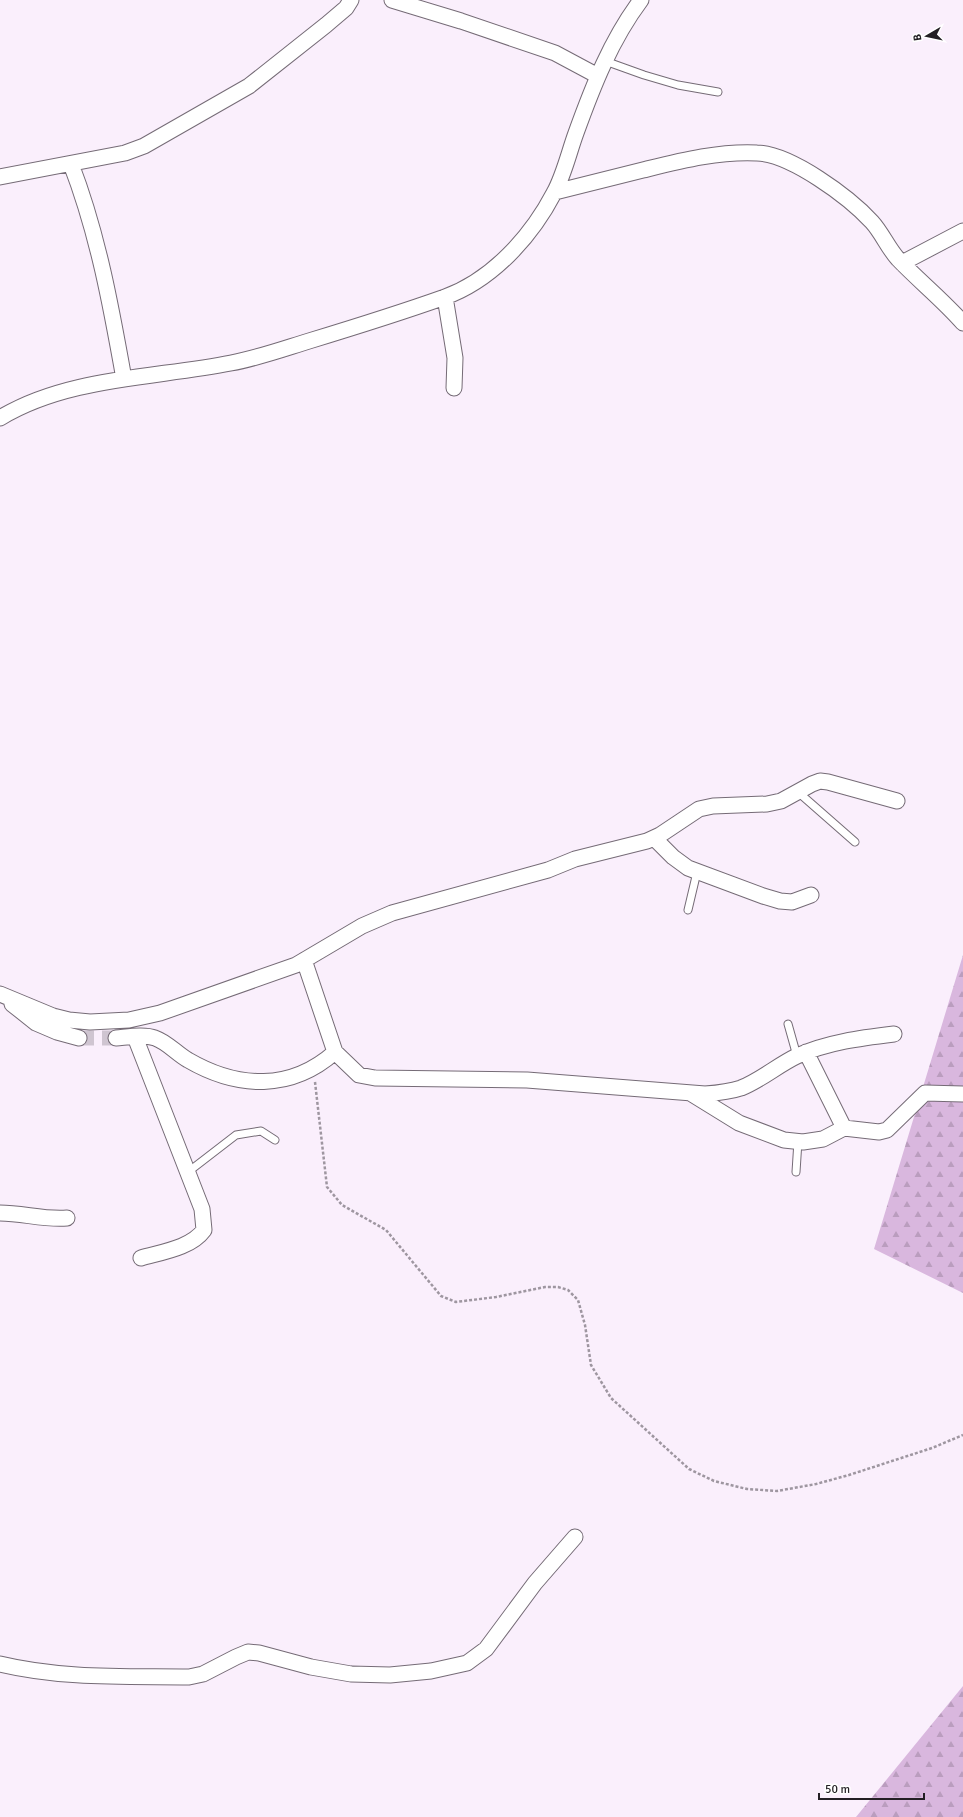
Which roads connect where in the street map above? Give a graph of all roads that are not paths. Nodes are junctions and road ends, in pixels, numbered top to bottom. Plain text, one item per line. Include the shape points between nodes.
1 (352, 0) edge
2 (392, 0) edge
3 (641, 0) edge
4 (605, 61) junction
5 (598, 76) junction
6 (718, 92) dead end
7 (71, 164) junction
8 (0, 177) edge
9 (555, 192) junction
10 (963, 231) edge
11 (902, 262) junction
12 (445, 297) junction
13 (963, 323) edge
14 (124, 379) junction
15 (454, 388) dead end
16 (0, 418) edge
17 (798, 792) junction
18 (897, 801) dead end
19 (654, 838) junction
20 (855, 842) dead end
21 (697, 872) junction
22 (810, 895) dead end
23 (688, 910) dead end
24 (304, 960) junction
25 (0, 994) edge
26 (788, 1024) dead end
27 (894, 1034) dead end
28 (134, 1037) junction
29 (78, 1038) tunnel mouth
30 (116, 1038) tunnel mouth
31 (336, 1052) junction
32 (802, 1054) junction
33 (692, 1093) junction
34 (963, 1094) edge
35 (844, 1128) junction
36 (275, 1140) dead end
37 (798, 1141) junction
38 (188, 1172) junction
39 (796, 1172) dead end
40 (0, 1213) edge
41 (67, 1218) dead end
42 (141, 1258) dead end
43 (575, 1537) dead end
44 (0, 1664) edge

1 - 7 street via 326,25 250,86 144,146 125,153
2 - 5 street via 555,53
3 - 4 street
4 - 5 street
4 - 6 lane via 672,83
5 - 9 street
7 - 8 street
7 - 14 street via 86,203 100,258
9 - 11 street via 677,161 712,155 758,152 781,159 823,182 859,209
9 - 12 street via 530,233 486,276
10 - 11 street
11 - 13 street via 936,293
12 - 14 street via 252,359
12 - 15 street via 455,358
14 - 16 street via 54,395
17 - 18 street via 820,781
17 - 19 street via 781,801 767,804 699,809
17 - 20 lane
19 - 21 street via 673,857
19 - 24 street via 501,884 392,913 362,926
21 - 22 street via 780,901 792,902
21 - 23 lane
24 - 25 street via 193,1003 129,1020 69,1020
24 - 31 street
25 - 29 street via 36,1023
26 - 32 lane
27 - 32 street via 857,1038
28 - 30 street
28 - 31 street via 156,1038 188,1060 240,1081 285,1079 313,1069
28 - 38 street
31 - 33 street via 359,1075 375,1078 527,1080
32 - 33 street via 742,1087 725,1093
32 - 35 street
33 - 37 street via 739,1123 784,1140
34 - 35 street via 925,1093 887,1130 879,1132
35 - 37 street via 823,1139
36 - 38 lane via 261,1131 236,1135
37 - 39 lane
38 - 42 street via 202,1209 204,1230 198,1239 172,1250
40 - 41 street via 20,1213 53,1219
43 - 44 street via 535,1583 486,1649 466,1663 431,1671 390,1675 351,1674 248,1652 189,1678 68,1675

